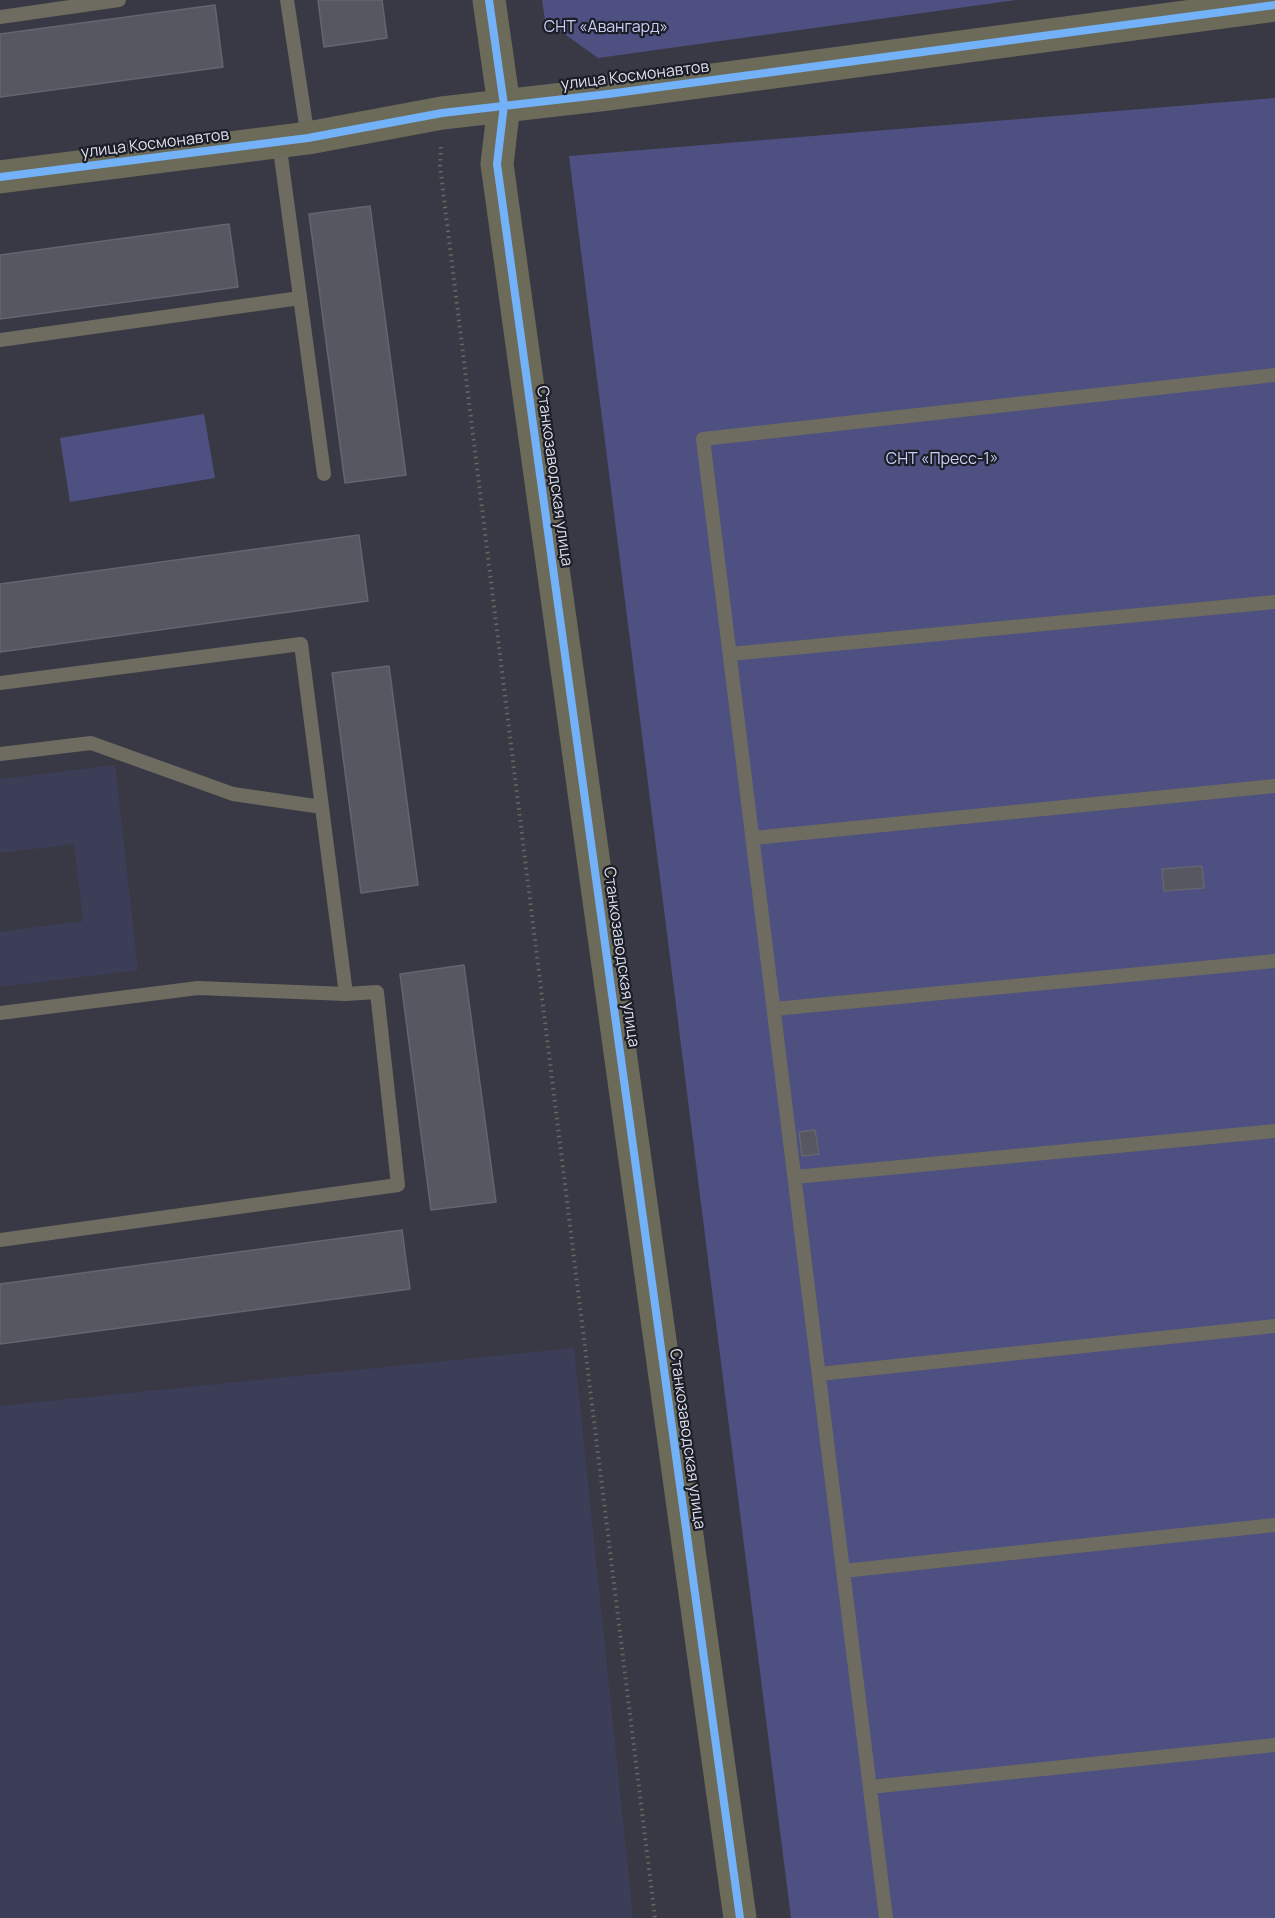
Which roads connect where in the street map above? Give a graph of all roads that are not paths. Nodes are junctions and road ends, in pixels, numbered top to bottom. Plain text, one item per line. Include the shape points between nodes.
1 (119, 0) edge
2 (287, 0) edge
3 (489, 0) edge
4 (1275, 4) edge
5 (0, 17) edge
6 (504, 105) junction
7 (293, 140) junction
8 (0, 177) edge
9 (300, 298) junction
10 (0, 339) edge
11 (1275, 375) edge
12 (324, 474) dead end
13 (1275, 602) edge
14 (729, 654) junction
15 (0, 683) edge
16 (0, 754) edge
17 (1275, 786) edge
18 (322, 807) junction
19 (753, 838) junction
20 (1275, 961) edge
21 (346, 994) junction
22 (774, 1009) junction
23 (0, 1013) edge
24 (1275, 1131) edge
25 (795, 1177) junction
26 (0, 1240) edge
27 (1275, 1326) edge
28 (819, 1374) junction
29 (1275, 1525) edge
30 (843, 1571) junction
31 (1275, 1745) edge
32 (870, 1786) junction
33 (740, 1918) edge
34 (886, 1918) edge

1 - 5 lane
2 - 7 lane
3 - 6 street, Станкозаводская улица
4 - 6 street, улица Космонавтов via 1158,15
6 - 7 street, улица Космонавтов
6 - 33 street, Станкозаводская улица via 497,164
7 - 8 street, улица Космонавтов
7 - 9 lane
9 - 10 lane
9 - 12 lane
11 - 14 lane via 703,439
13 - 14 lane
14 - 19 lane
15 - 18 lane via 301,644
16 - 18 lane via 91,743 233,794
17 - 19 lane
18 - 21 lane
19 - 22 lane
20 - 22 lane
21 - 23 lane via 198,988
21 - 26 lane via 377,992 398,1185
22 - 25 lane
24 - 25 lane
25 - 28 lane
27 - 28 lane
28 - 30 lane
29 - 30 lane
30 - 32 lane
31 - 32 lane
32 - 34 lane

